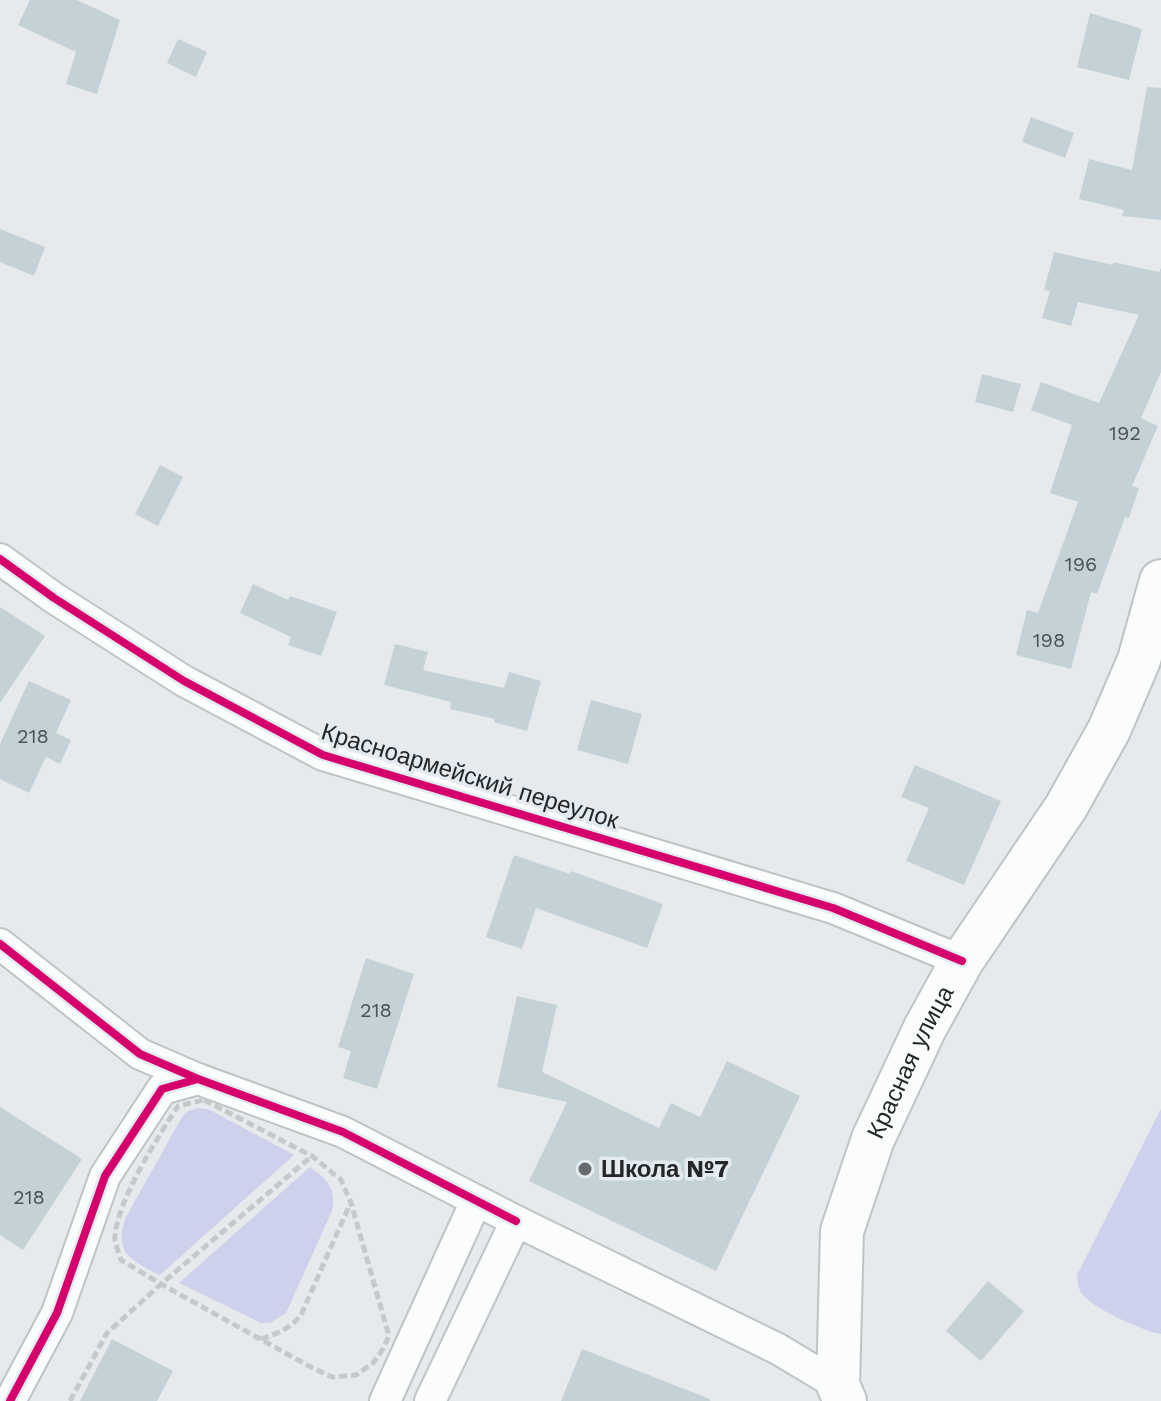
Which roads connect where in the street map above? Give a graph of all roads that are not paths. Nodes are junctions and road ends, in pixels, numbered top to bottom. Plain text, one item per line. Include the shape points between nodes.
1 (0, 559) edge
2 (1161, 581) edge
3 (0, 944) edge
4 (962, 961) junction
5 (198, 1079) junction
6 (476, 1201) junction
7 (516, 1221) junction
8 (841, 1393) edge
9 (10, 1401) edge
10 (385, 1401) edge
11 (430, 1401) edge

1 - 4 street, Красноармейский переулок via 184,681 323,755 833,908
2 - 4 main road, Красная улица via 1139,660 1109,730 1066,807
3 - 5 street via 140,1054
4 - 8 main road, Красная улица via 873,1139 842,1231
5 - 6 street via 343,1132
5 - 9 street via 162,1089 105,1176 57,1313
6 - 7 street
6 - 10 street
7 - 8 street via 778,1349
7 - 11 street

